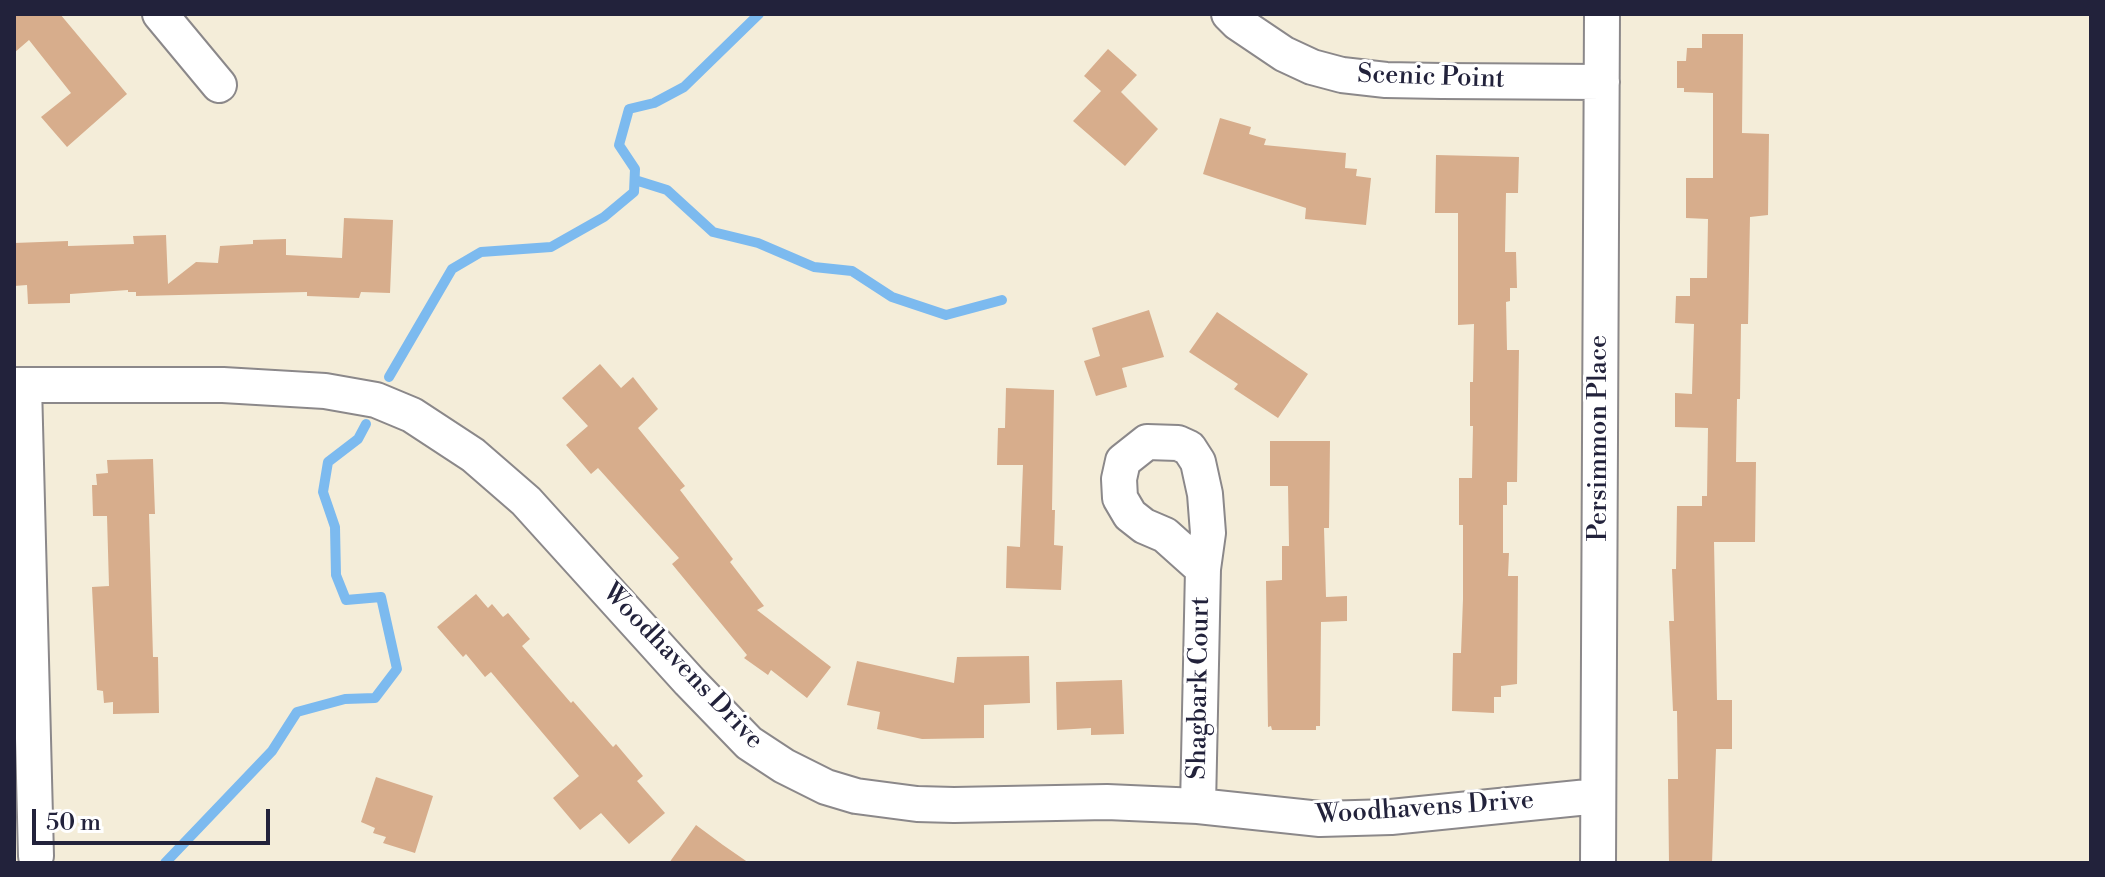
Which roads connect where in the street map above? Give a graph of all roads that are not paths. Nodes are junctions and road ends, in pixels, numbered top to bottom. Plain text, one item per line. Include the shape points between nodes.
1 (160, 14) edge
2 (1229, 14) edge
3 (1602, 14) edge
4 (1602, 82) junction
5 (219, 85) dead end
6 (19, 385) edge
7 (1203, 569) dead end
8 (1598, 796) junction
9 (1198, 806) junction
10 (36, 856) dead end
11 (1598, 863) edge

1 - 5 street
2 - 4 street, Scenic Point via 1284,54 1342,75
3 - 4 street, Persimmon Place
4 - 8 street, Persimmon Place
6 - 9 street, Woodhavens Drive via 325,391 376,400 412,415 473,455 526,501 749,743 826,787 917,804
6 - 10 street
7 - 9 street, Shagbark Court
8 - 9 street, Woodhavens Drive via 1320,819
8 - 11 street, Persimmon Place

